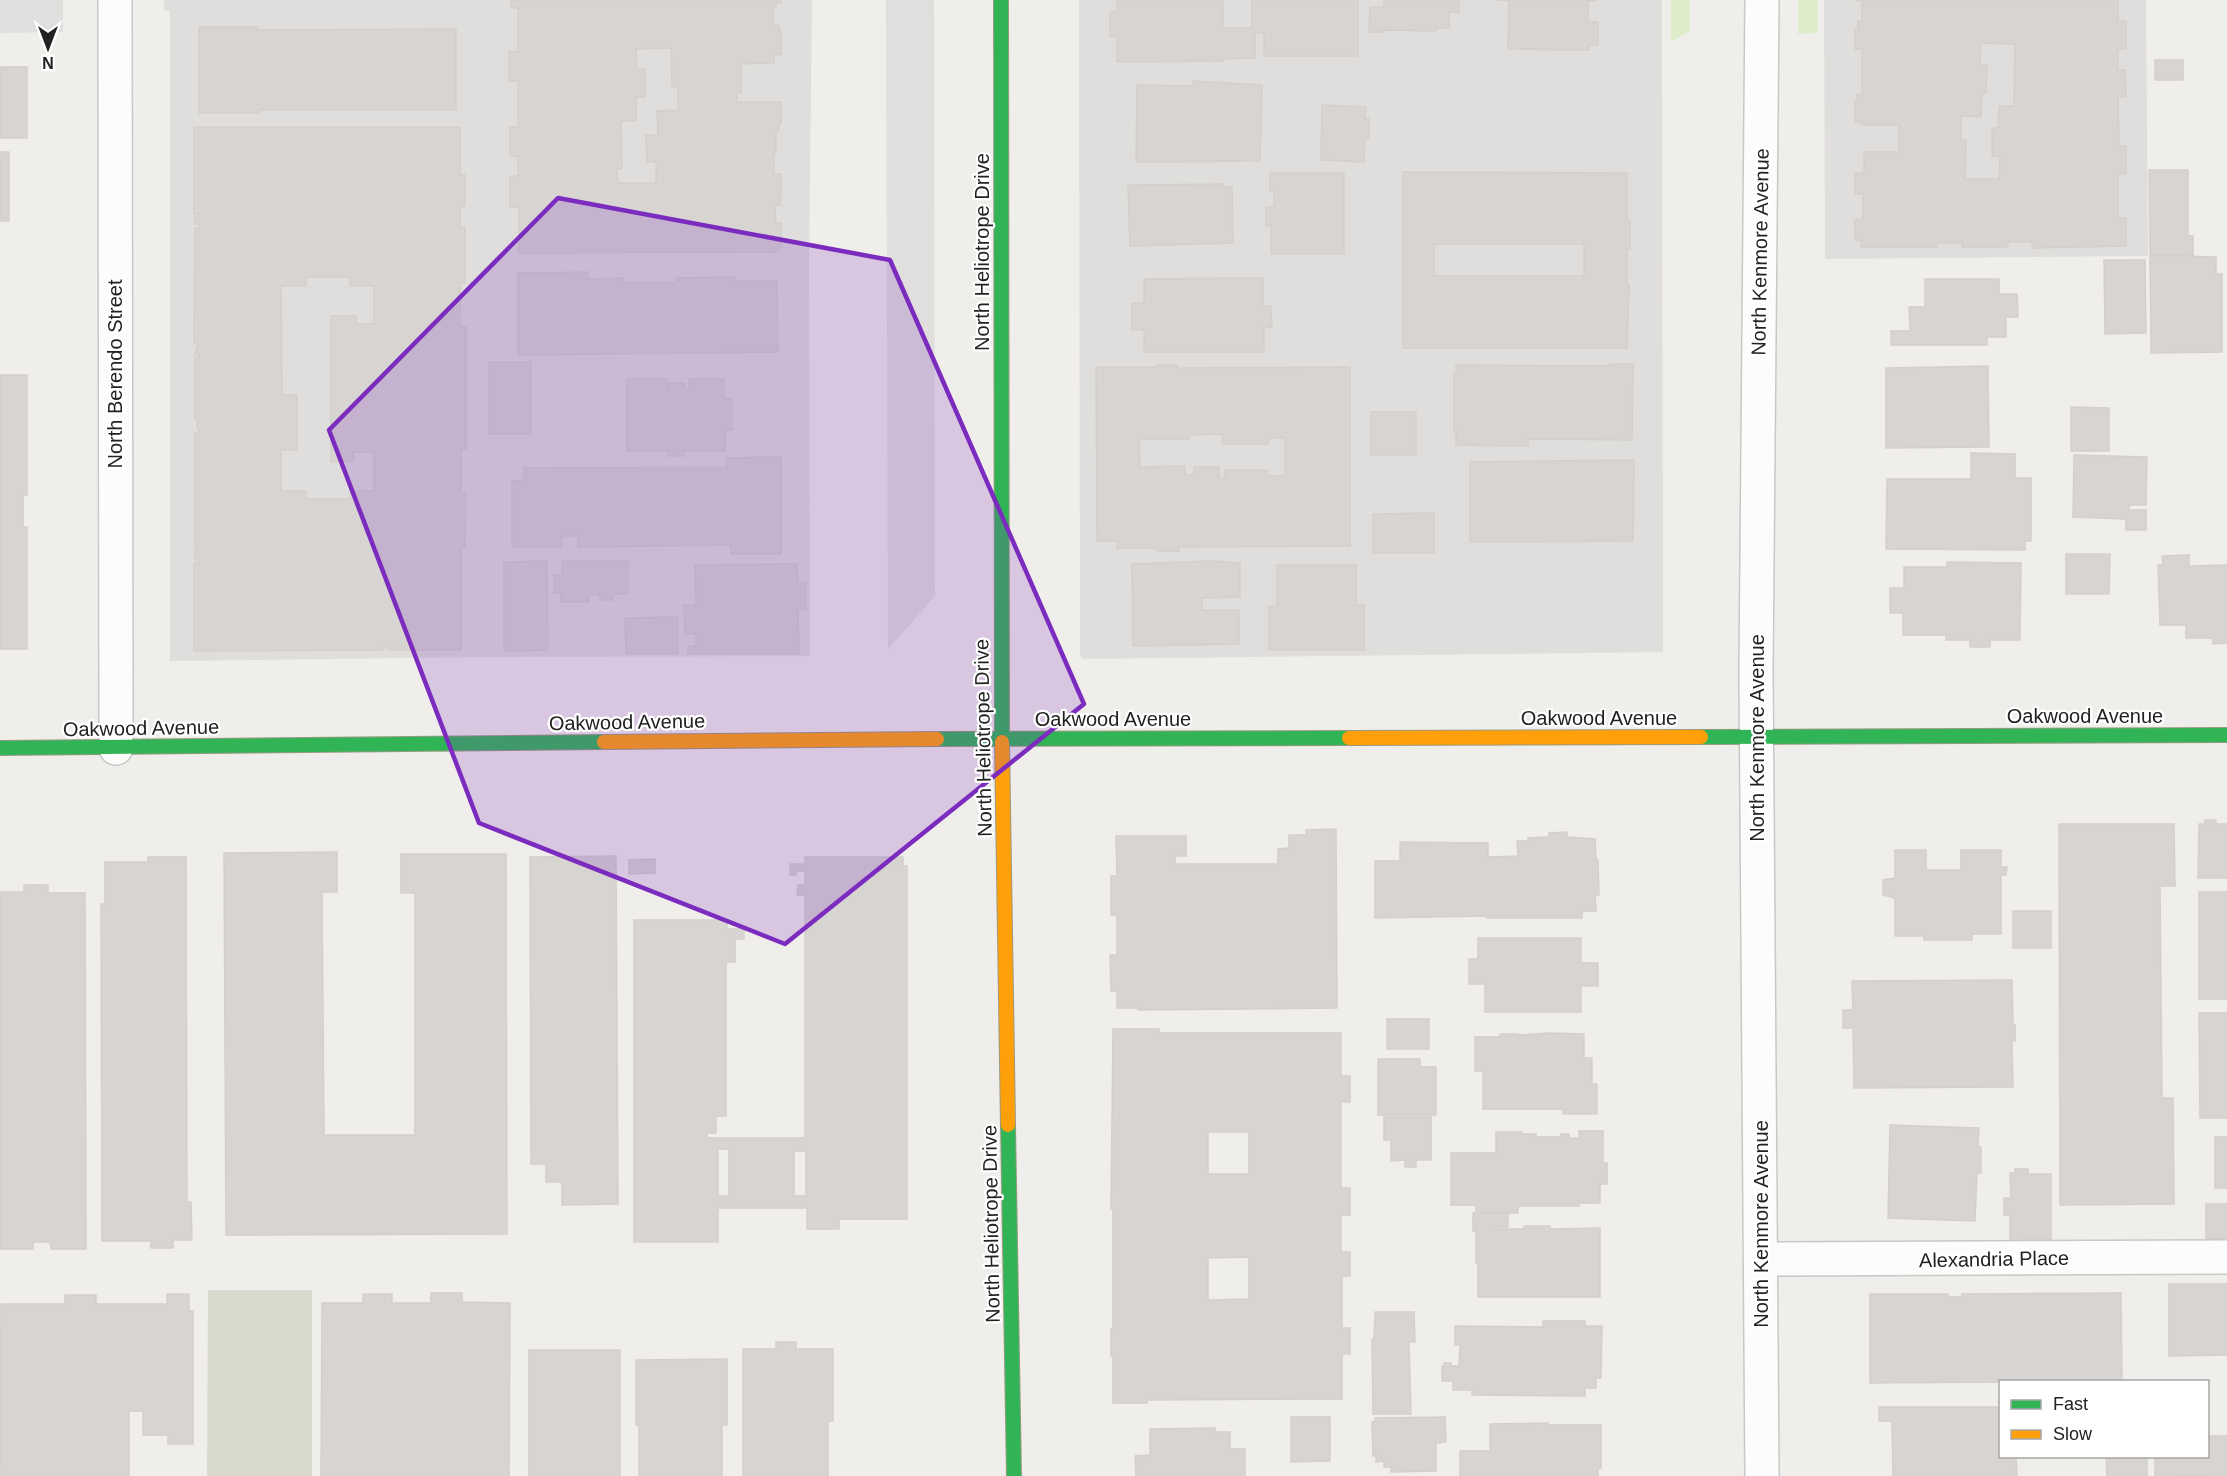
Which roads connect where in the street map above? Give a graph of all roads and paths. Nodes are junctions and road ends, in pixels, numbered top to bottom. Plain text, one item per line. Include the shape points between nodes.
1 (115, 0) edge
2 (1001, 0) edge
3 (1762, 0) edge
4 (2227, 735) edge
5 (1757, 737) junction
6 (1002, 739) junction
7 (0, 748) edge
8 (116, 748) junction
9 (2227, 1257) edge
10 (1761, 1260) junction
11 (1014, 1476) edge
12 (1762, 1476) edge

1 - 8 street, North Berendo Street
2 - 6 street, North Heliotrope Drive
3 - 5 street, North Kenmore Avenue
4 - 5 street, Oakwood Avenue
5 - 6 street, Oakwood Avenue
5 - 10 street, North Kenmore Avenue
6 - 8 street, Oakwood Avenue
6 - 11 street, North Heliotrope Drive
7 - 8 street, Oakwood Avenue
9 - 10 street, Alexandria Place
10 - 12 street, North Kenmore Avenue

